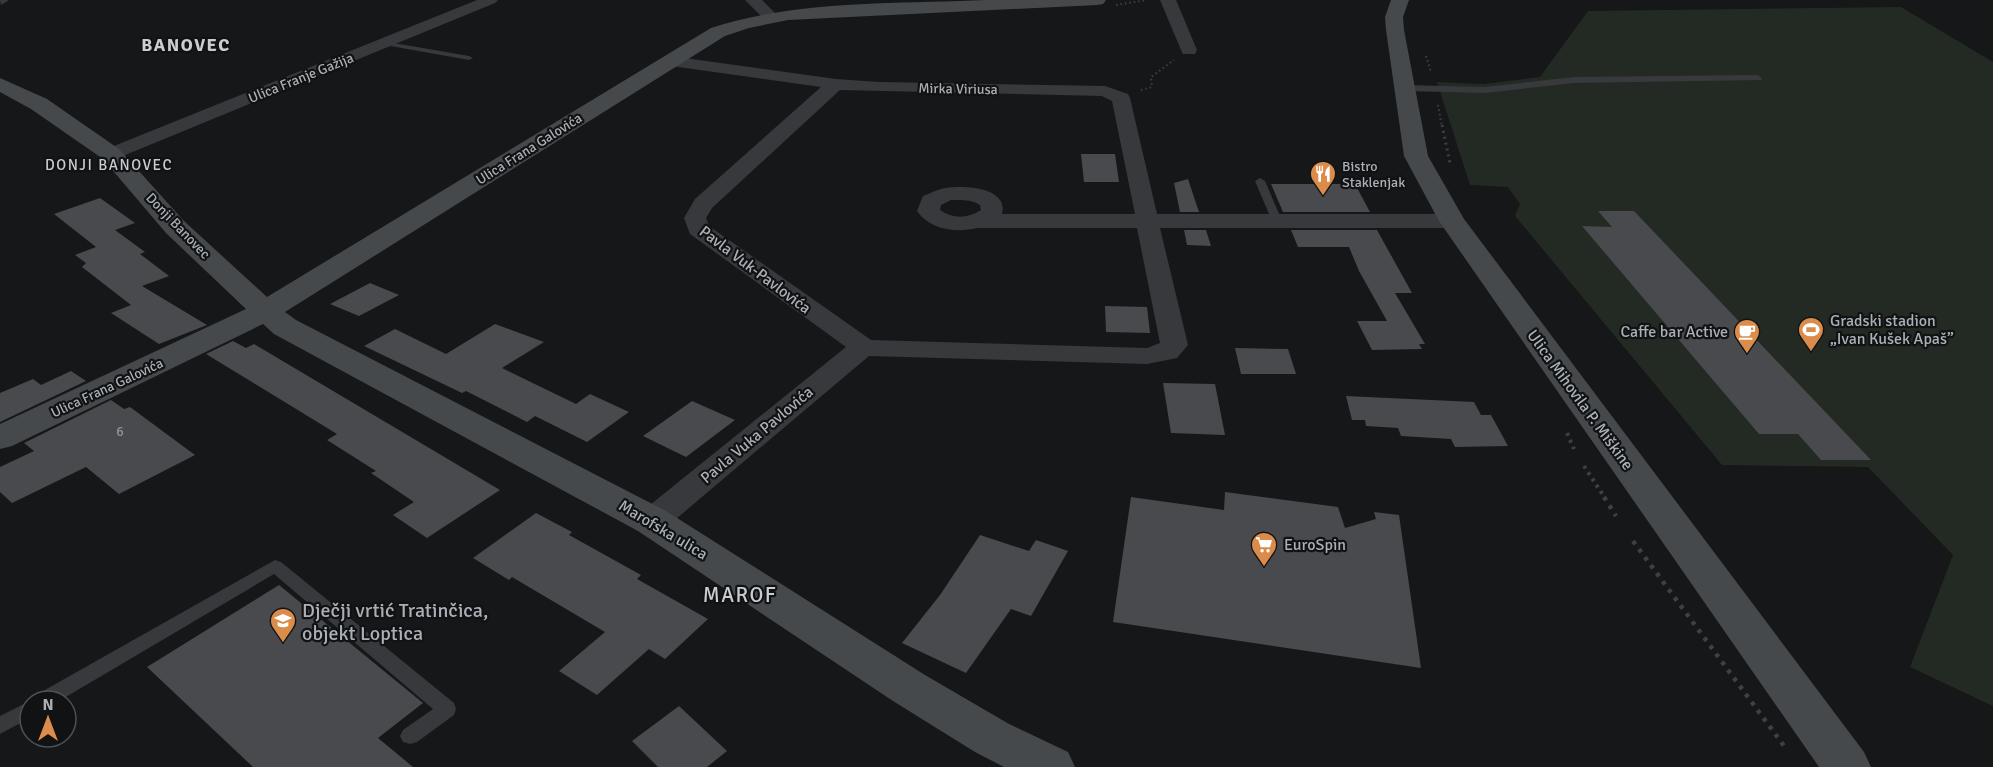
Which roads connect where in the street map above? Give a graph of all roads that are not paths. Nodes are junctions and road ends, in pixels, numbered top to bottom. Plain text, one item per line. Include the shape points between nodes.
1 (490, 0) edge
2 (753, 0) edge
3 (1097, 0) edge
4 (1168, 0) edge
5 (1400, 0) edge
6 (772, 18) junction
7 (385, 43) junction
8 (1189, 50) road end
9 (469, 58) dead end
10 (670, 61) junction
11 (1758, 78) dead end
12 (0, 84) edge
13 (836, 84) junction
14 (1404, 88) junction
15 (111, 154) junction
16 (1260, 181) dead end
17 (1148, 220) junction
18 (976, 221) dead end
19 (1277, 221) junction
20 (1452, 221) junction
21 (265, 311) junction
22 (863, 348) junction
23 (0, 438) edge
24 (651, 521) junction
25 (64, 689) edge
26 (18, 716) edge
27 (0, 726) edge
28 (410, 736) dead end
29 (1051, 767) edge
30 (1847, 767) edge

1 - 7 street, Ulica Franje Gažija
2 - 6 street
3 - 6 main road, Ulica Frana Galovića
4 - 8 street
5 - 14 main road, Ulica Mihovila P. Miškine via 1394,16
6 - 10 main road, Ulica Frana Galovića via 718,32
7 - 9 lane
7 - 15 street, Ulica Franje Gažija
10 - 13 street, Mirka Viriusa
10 - 21 main road, Ulica Frana Galovića
11 - 14 lane via 1574,80 1485,90
12 - 15 main road, Donji Banovec via 39,104
13 - 17 street, Mirka Viriusa via 1113,94 1121,98
13 - 22 street, Pavla Vuk-Pavlovića via 703,204 695,224
14 - 20 main road, Ulica Mihovila P. Miškine via 1416,156
15 - 21 main road, Donji Banovec via 175,227
16 - 19 lane
17 - 18 street
17 - 19 street
17 - 22 street, Mirka Viriusa via 1174,345 1167,352 1147,356
19 - 20 street
20 - 30 main road, Ulica Mihovila P. Miškine
21 - 23 main road, Ulica Frana Galovića
21 - 24 main road, Marofska ulica via 332,354
22 - 24 street, Pavla Vuka Pavlovića
24 - 29 main road, Marofska ulica via 909,688 992,738
25 - 28 lane via 274,566 447,709
26 - 27 lane

